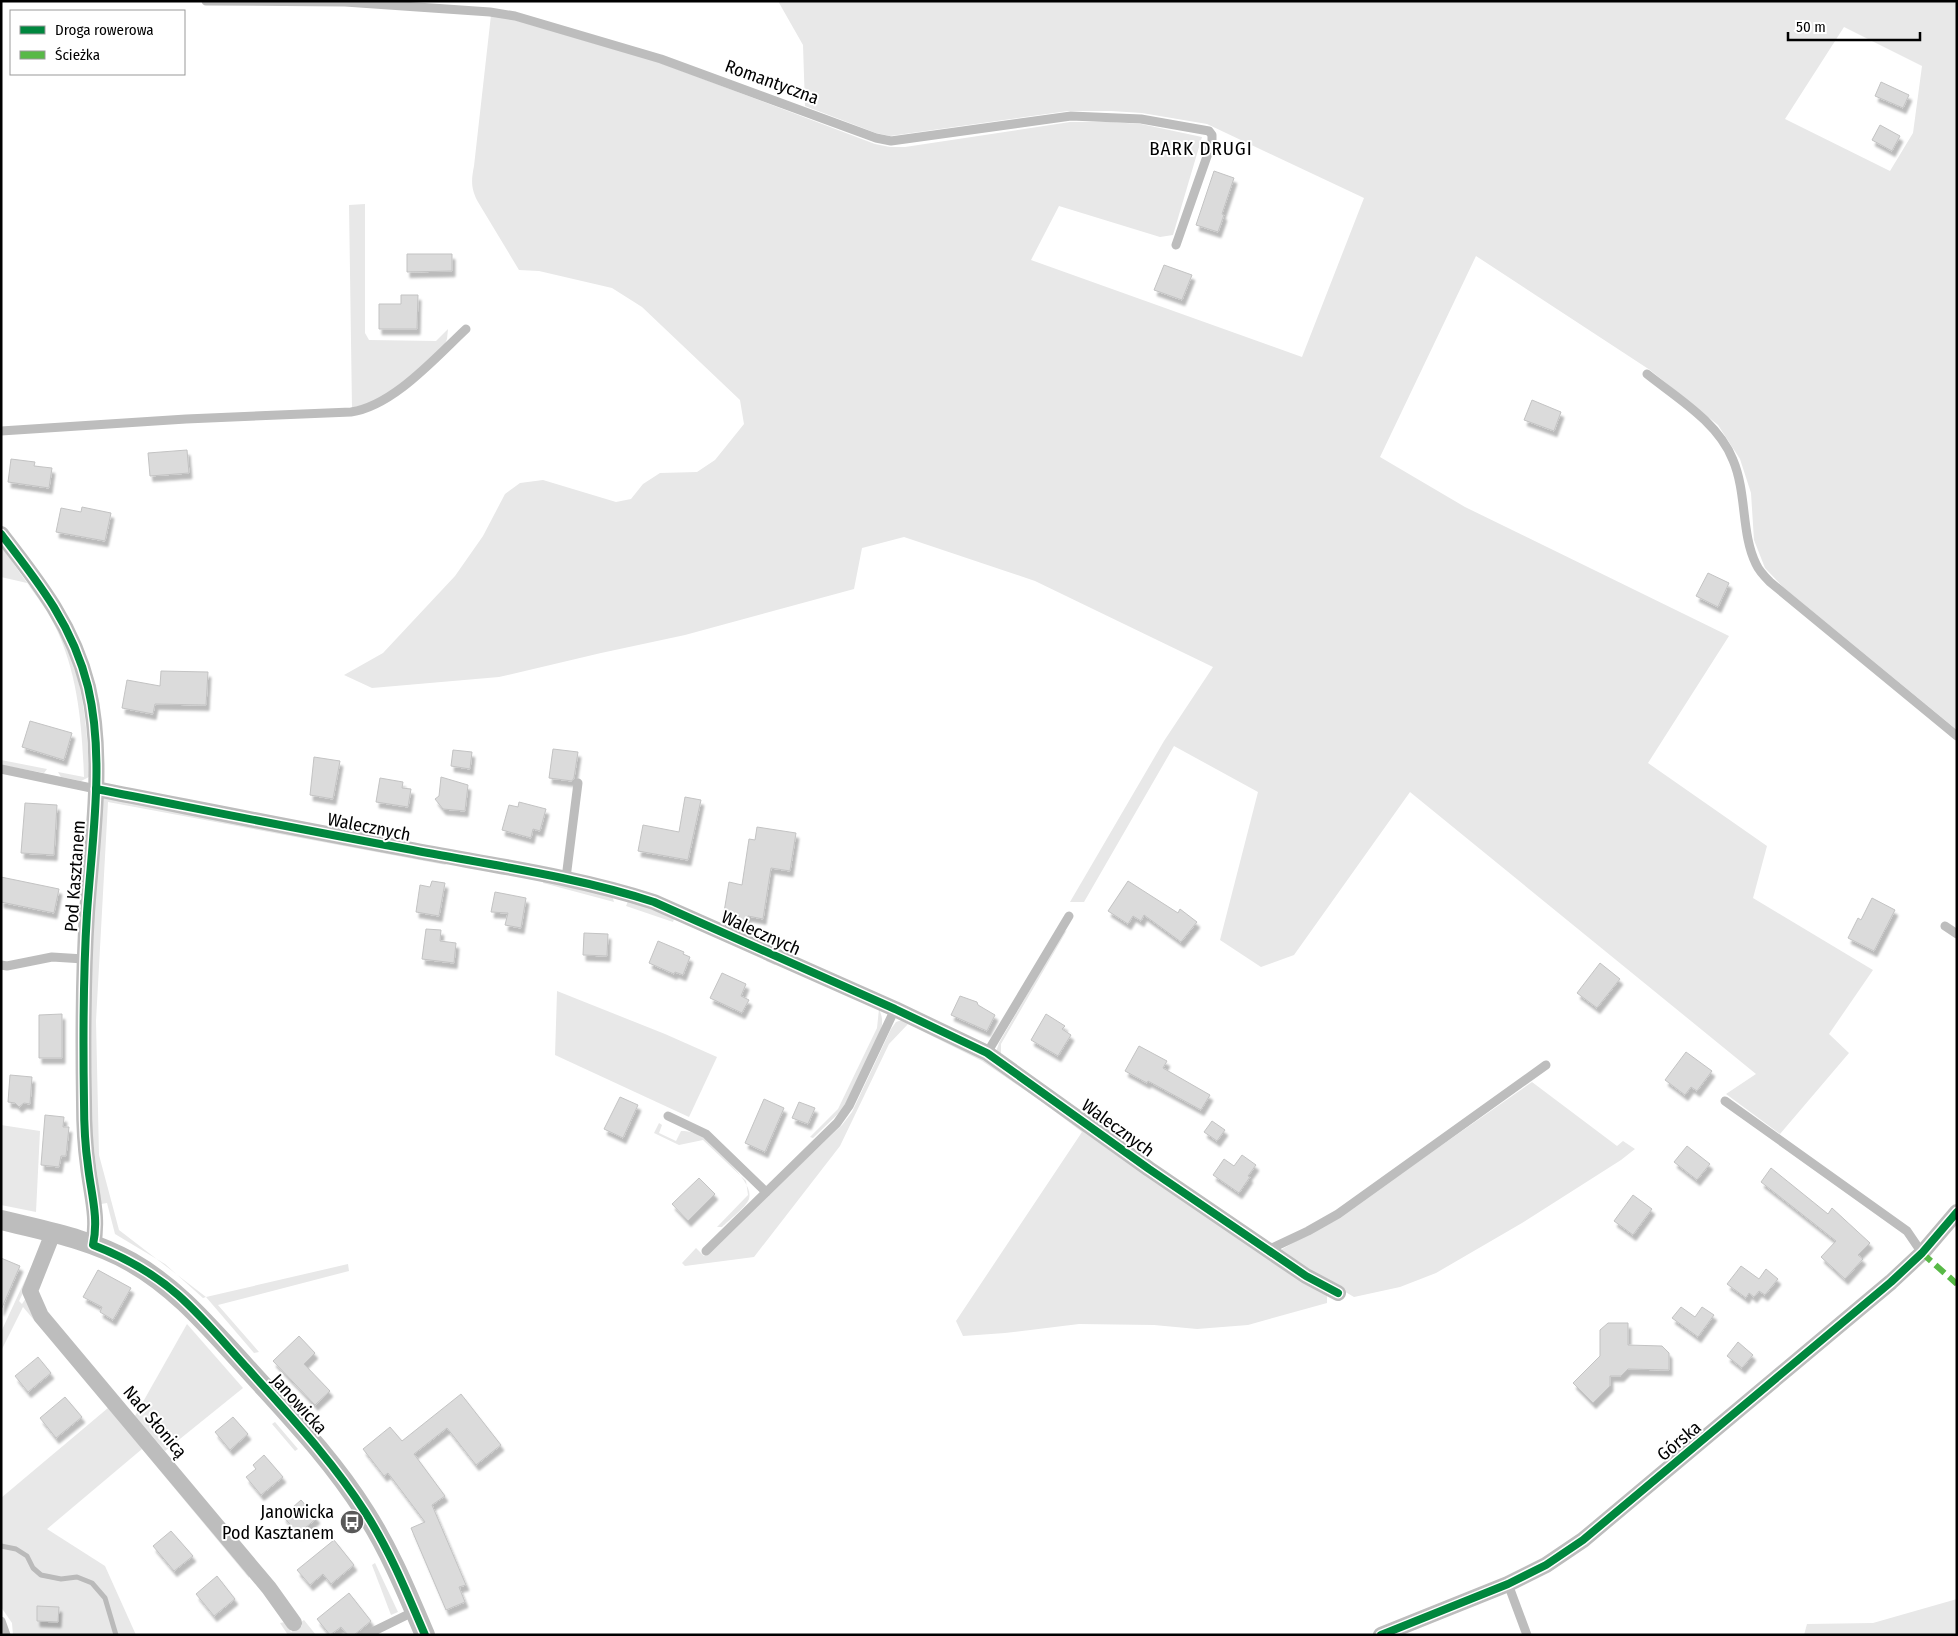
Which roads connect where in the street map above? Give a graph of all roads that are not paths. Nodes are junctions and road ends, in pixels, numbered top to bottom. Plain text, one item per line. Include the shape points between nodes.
1 (206, 1) edge
2 (1176, 245) dead end
3 (466, 329) dead end
4 (1646, 374) dead end
5 (1, 431) edge
6 (1, 534) edge
7 (1957, 736) edge
8 (1, 769) edge
9 (578, 783) dead end
10 (96, 789) junction
11 (566, 878) junction
12 (1069, 916) dead end
13 (1945, 926) dead end
14 (1957, 934) edge
15 (84, 959) junction
16 (1, 965) edge
17 (895, 1009) junction
18 (987, 1053) junction
19 (1546, 1065) dead end
20 (1725, 1101) dead end
21 (668, 1116) dead end
22 (766, 1192) junction
23 (1957, 1212) edge
24 (1, 1220) edge
25 (53, 1233) junction
26 (94, 1245) junction
27 (1268, 1250) junction
28 (706, 1251) dead end
29 (1922, 1253) junction
30 (1338, 1294) dead end
31 (1508, 1584) junction
32 (415, 1612) junction
33 (1, 1622) edge
34 (294, 1624) dead end
35 (6, 1635) edge
36 (366, 1635) edge
37 (425, 1635) edge
38 (1381, 1635) edge
39 (1527, 1635) edge

1 - 2 lane, Romantyczna via 345,2 515,16 661,59 891,141 1070,116 1141,119 1208,131 1212,142
3 - 5 lane via 393,394 366,410
4 - 7 lane via 1684,402 1724,442 1738,477 1751,553 1770,582
6 - 10 street, Pod Kasztanem via 50,600 74,641 93,715
8 - 10 lane
9 - 11 lane
10 - 11 street, Walecznych
10 - 15 street, Pod Kasztanem
11 - 17 street, Walecznych via 654,902
12 - 18 lane
13 - 14 lane
15 - 16 lane via 52,957
15 - 26 street, Pod Kasztanem via 85,1147 97,1222
17 - 18 street, Walecznych
17 - 22 lane via 849,1106 837,1123
18 - 27 street, Walecznych
19 - 27 lane via 1338,1214
20 - 29 lane via 1907,1230
21 - 22 lane via 706,1134
22 - 28 lane
23 - 29 street, Górska
24 - 25 street, Janowicka
25 - 26 street, Janowicka
25 - 34 street, Nad Słonicą via 30,1291 41,1316 268,1588
26 - 32 street, Janowicka via 146,1271 178,1294 297,1424 365,1511
27 - 30 street, Walecznych
29 - 31 street, Górska via 1583,1540 1546,1565
31 - 38 street, Górska
31 - 39 lane
32 - 36 lane
32 - 37 street, Janowicka
33 - 35 lane

